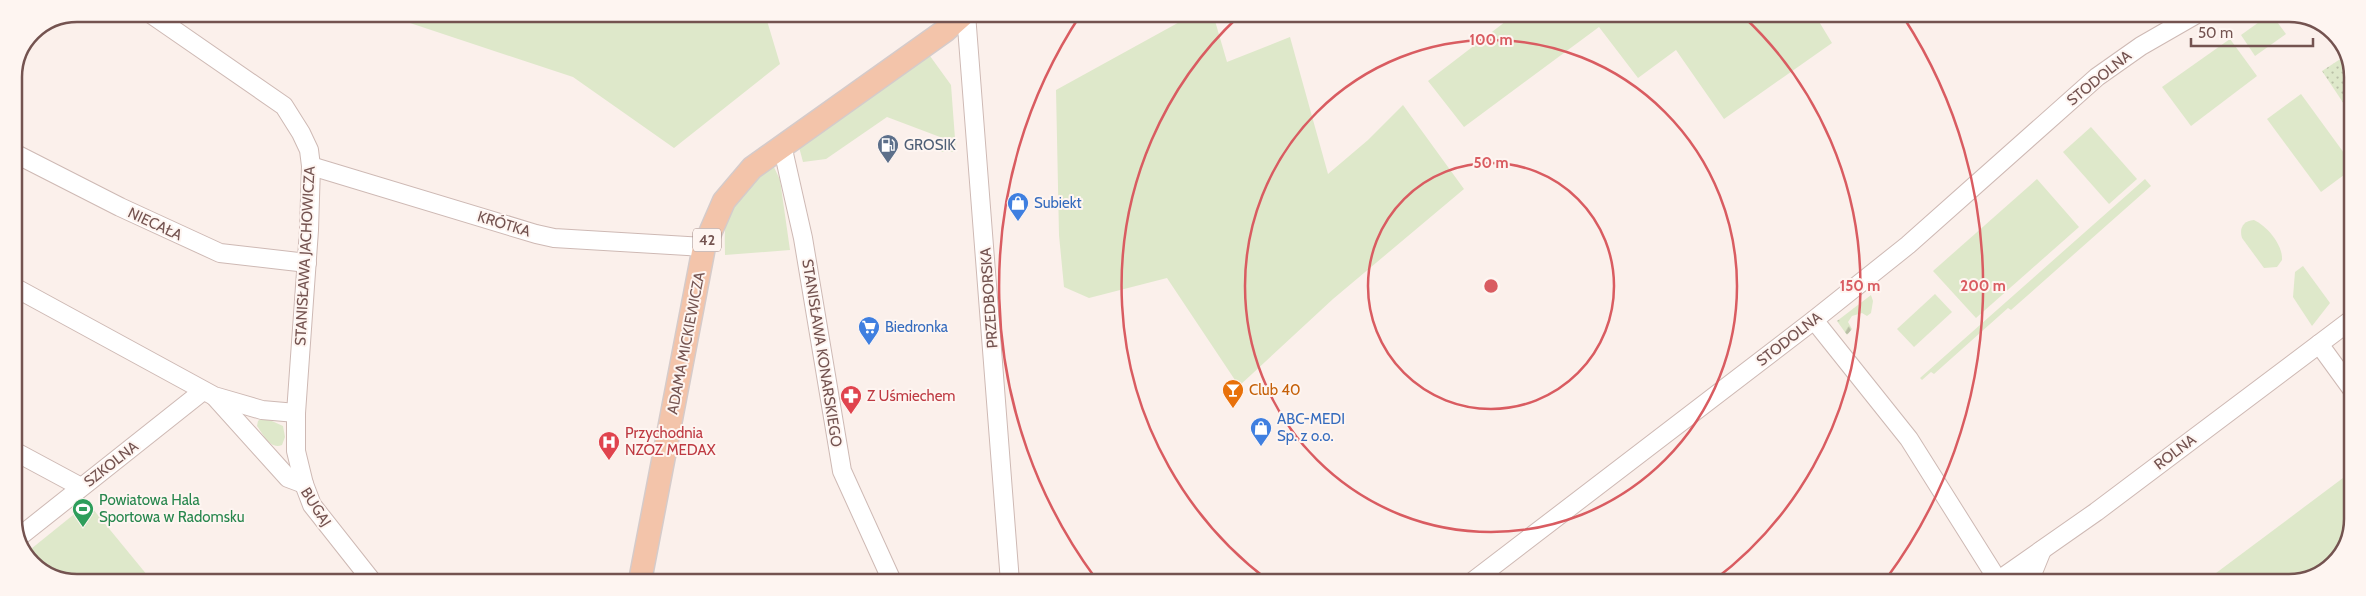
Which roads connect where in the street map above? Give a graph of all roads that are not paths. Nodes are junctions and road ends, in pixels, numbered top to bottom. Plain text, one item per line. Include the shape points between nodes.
1 (164, 23) edge
2 (954, 23) edge
3 (966, 23) edge
4 (2181, 23) edge
5 (782, 145) junction
6 (22, 157) edge
7 (311, 166) junction
8 (704, 247) junction
9 (307, 263) junction
10 (22, 292) edge
11 (1814, 320) junction
12 (2344, 326) edge
13 (2319, 344) junction
14 (2344, 378) edge
15 (209, 393) junction
16 (296, 413) junction
17 (23, 456) edge
18 (304, 484) junction
19 (81, 487) junction
20 (25, 532) edge
21 (2042, 550) junction
22 (366, 574) edge
23 (641, 574) edge
24 (888, 574) edge
25 (1009, 574) edge
26 (1482, 574) edge
27 (1993, 574) edge
28 (2009, 574) edge
29 (2032, 574) edge

1 - 7 street, STANISŁAWA JACHOWICZA via 284,106 309,150
2 - 5 main road, ADAMA MICKIEWICZA / 42
3 - 25 street, PRZEDBORSKA
4 - 11 street, STODOLNA via 2141,46 2097,78 1908,245
5 - 8 main road, ADAMA MICKIEWICZA / 42 via 735,185 720,209
5 - 24 street, STANISŁAWA KONARSKIEGO via 804,238 842,471
6 - 9 street, NIECAŁA via 220,253
7 - 8 street, KRÓTKA via 554,238
7 - 9 street, STANISŁAWA JACHOWICZA
8 - 23 main road, ADAMA MICKIEWICZA / 42
9 - 16 street, STANISŁAWA JACHOWICZA
10 - 15 street, BUGAJ
11 - 26 street, STODOLNA
11 - 27 street via 1909,439
12 - 13 street, ROLNA
13 - 14 street
13 - 21 street, ROLNA
15 - 16 street, BUGAJ via 262,410
15 - 18 street, BUGAJ via 288,478
15 - 19 street, SZKOLNA
16 - 18 street, STANISŁAWA JACHOWICZA via 296,451
17 - 19 street
18 - 22 street, BUGAJ via 312,505
19 - 20 street, SZKOLNA
21 - 28 street, ROLNA
21 - 29 street

